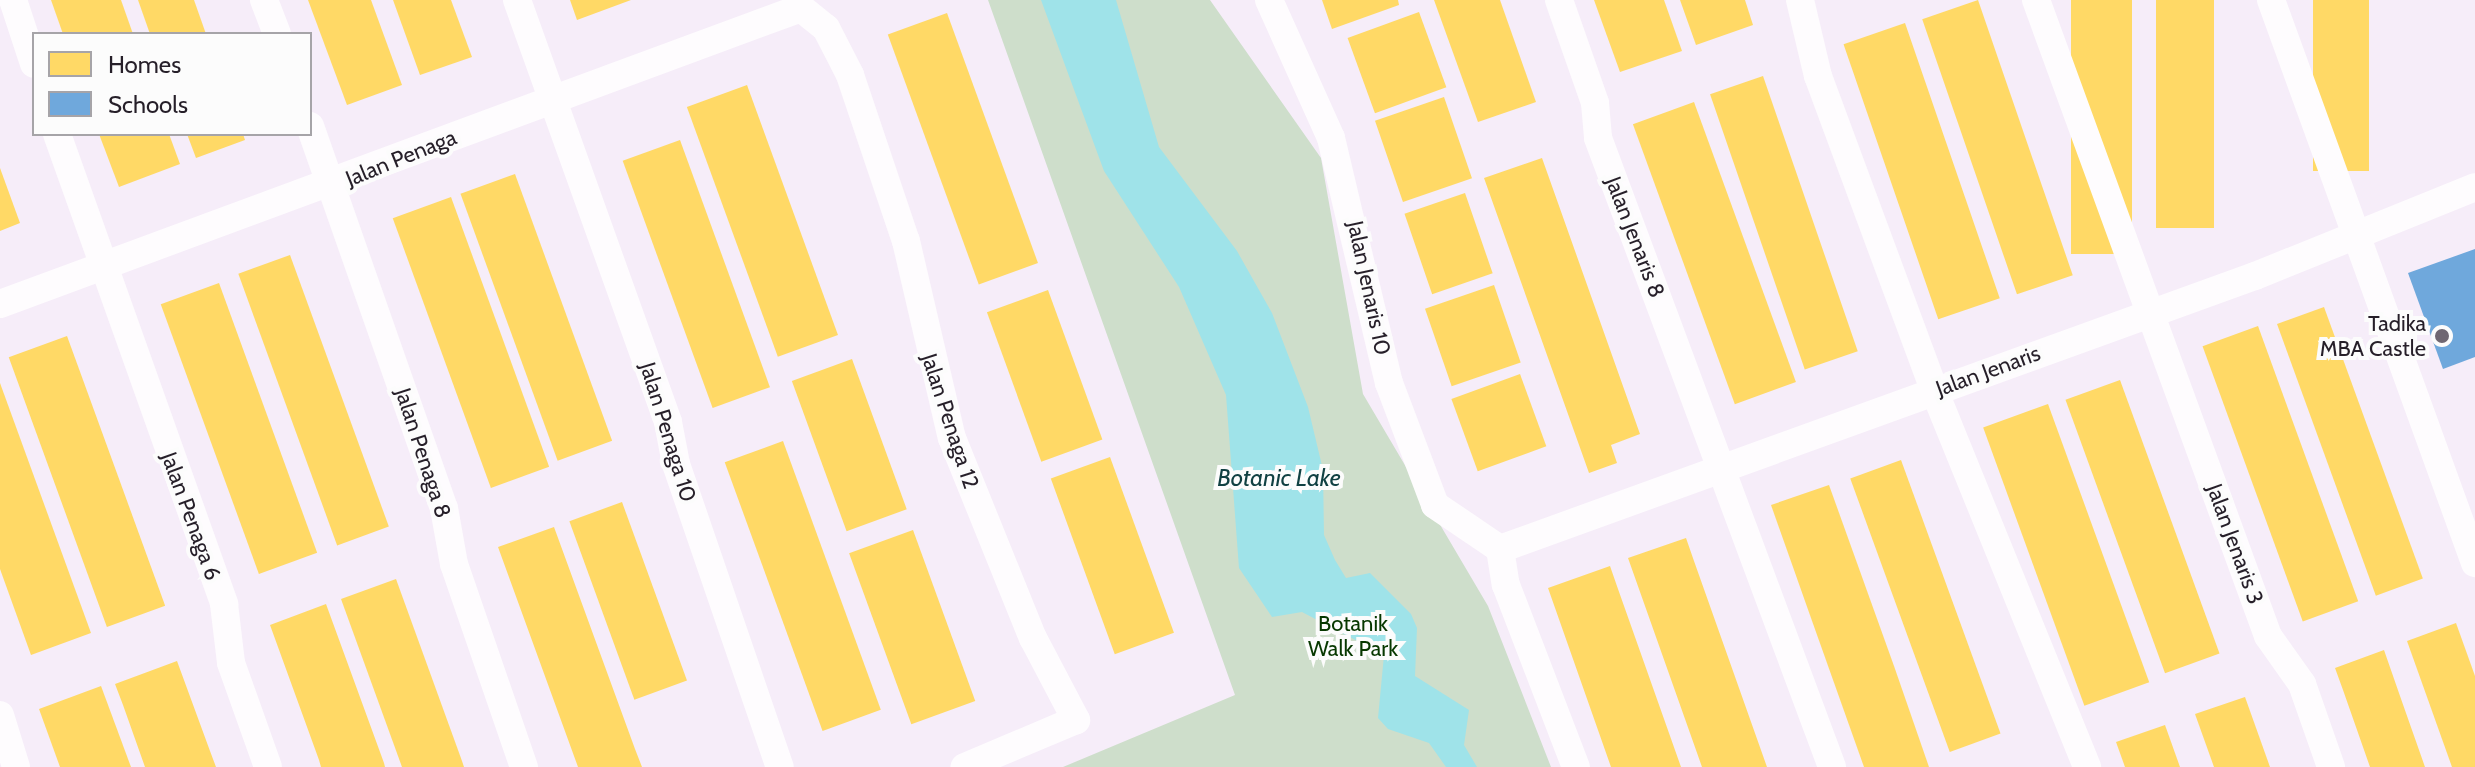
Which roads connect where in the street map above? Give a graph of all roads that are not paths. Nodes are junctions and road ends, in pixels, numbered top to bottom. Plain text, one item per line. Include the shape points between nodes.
1 (13, 0) edge
2 (264, 0) edge
3 (517, 0) edge
4 (1269, 0) edge
5 (1559, 0) edge
6 (1800, 0) edge
7 (2036, 0) edge
8 (2271, 0) edge
9 (799, 4) edge
10 (276, 32) edge
11 (32, 58) edge
12 (553, 98) junction
13 (312, 131) edge
14 (58, 136) edge
15 (332, 186) junction
16 (2475, 187) edge
17 (2355, 234) junction
18 (100, 268) junction
19 (0, 304) edge
20 (2152, 314) junction
21 (1934, 390) junction
22 (1723, 470) junction
23 (1500, 549) junction
24 (2475, 563) edge
25 (0, 715) edge
26 (16, 767) edge
27 (268, 767) edge
28 (524, 767) edge
29 (780, 767) edge
30 (965, 767) edge
31 (1576, 767) edge
32 (1832, 767) edge
33 (2087, 767) edge
34 (2331, 767) edge

1 - 11 street
2 - 10 street
3 - 12 street, Jalan Penaga 10
4 - 23 street, Jalan Jenaris 10 via 1331,138 1389,383 1435,505
5 - 22 street, Jalan Jenaris 8 via 1595,103 1598,138
6 - 21 street via 1818,76
7 - 20 street, Jalan Jenaris 3
8 - 17 street
9 - 12 street, Jalan Penaga
9 - 30 street, Jalan Penaga 12 via 826,28 850,75 906,241 952,438 1033,638 1076,720
12 - 15 street, Jalan Penaga
12 - 29 street, Jalan Penaga 10
13 - 15 street, Jalan Penaga 8
14 - 18 street, Jalan Penaga 6
15 - 18 street, Jalan Penaga
15 - 28 street, Jalan Penaga 8 via 444,508 454,564
16 - 17 street, Jalan Jenaris
17 - 20 street, Jalan Jenaris
17 - 24 street
18 - 19 street, Jalan Penaga
18 - 27 street, Jalan Penaga 6 via 224,604 231,663
20 - 21 street, Jalan Jenaris
20 - 34 street, Jalan Jenaris 3 via 2268,636 2302,684
21 - 22 street, Jalan Jenaris
21 - 33 street
22 - 23 street, Jalan Jenaris
22 - 32 street, Jalan Jenaris 8
23 - 31 street via 1506,585
25 - 26 street

